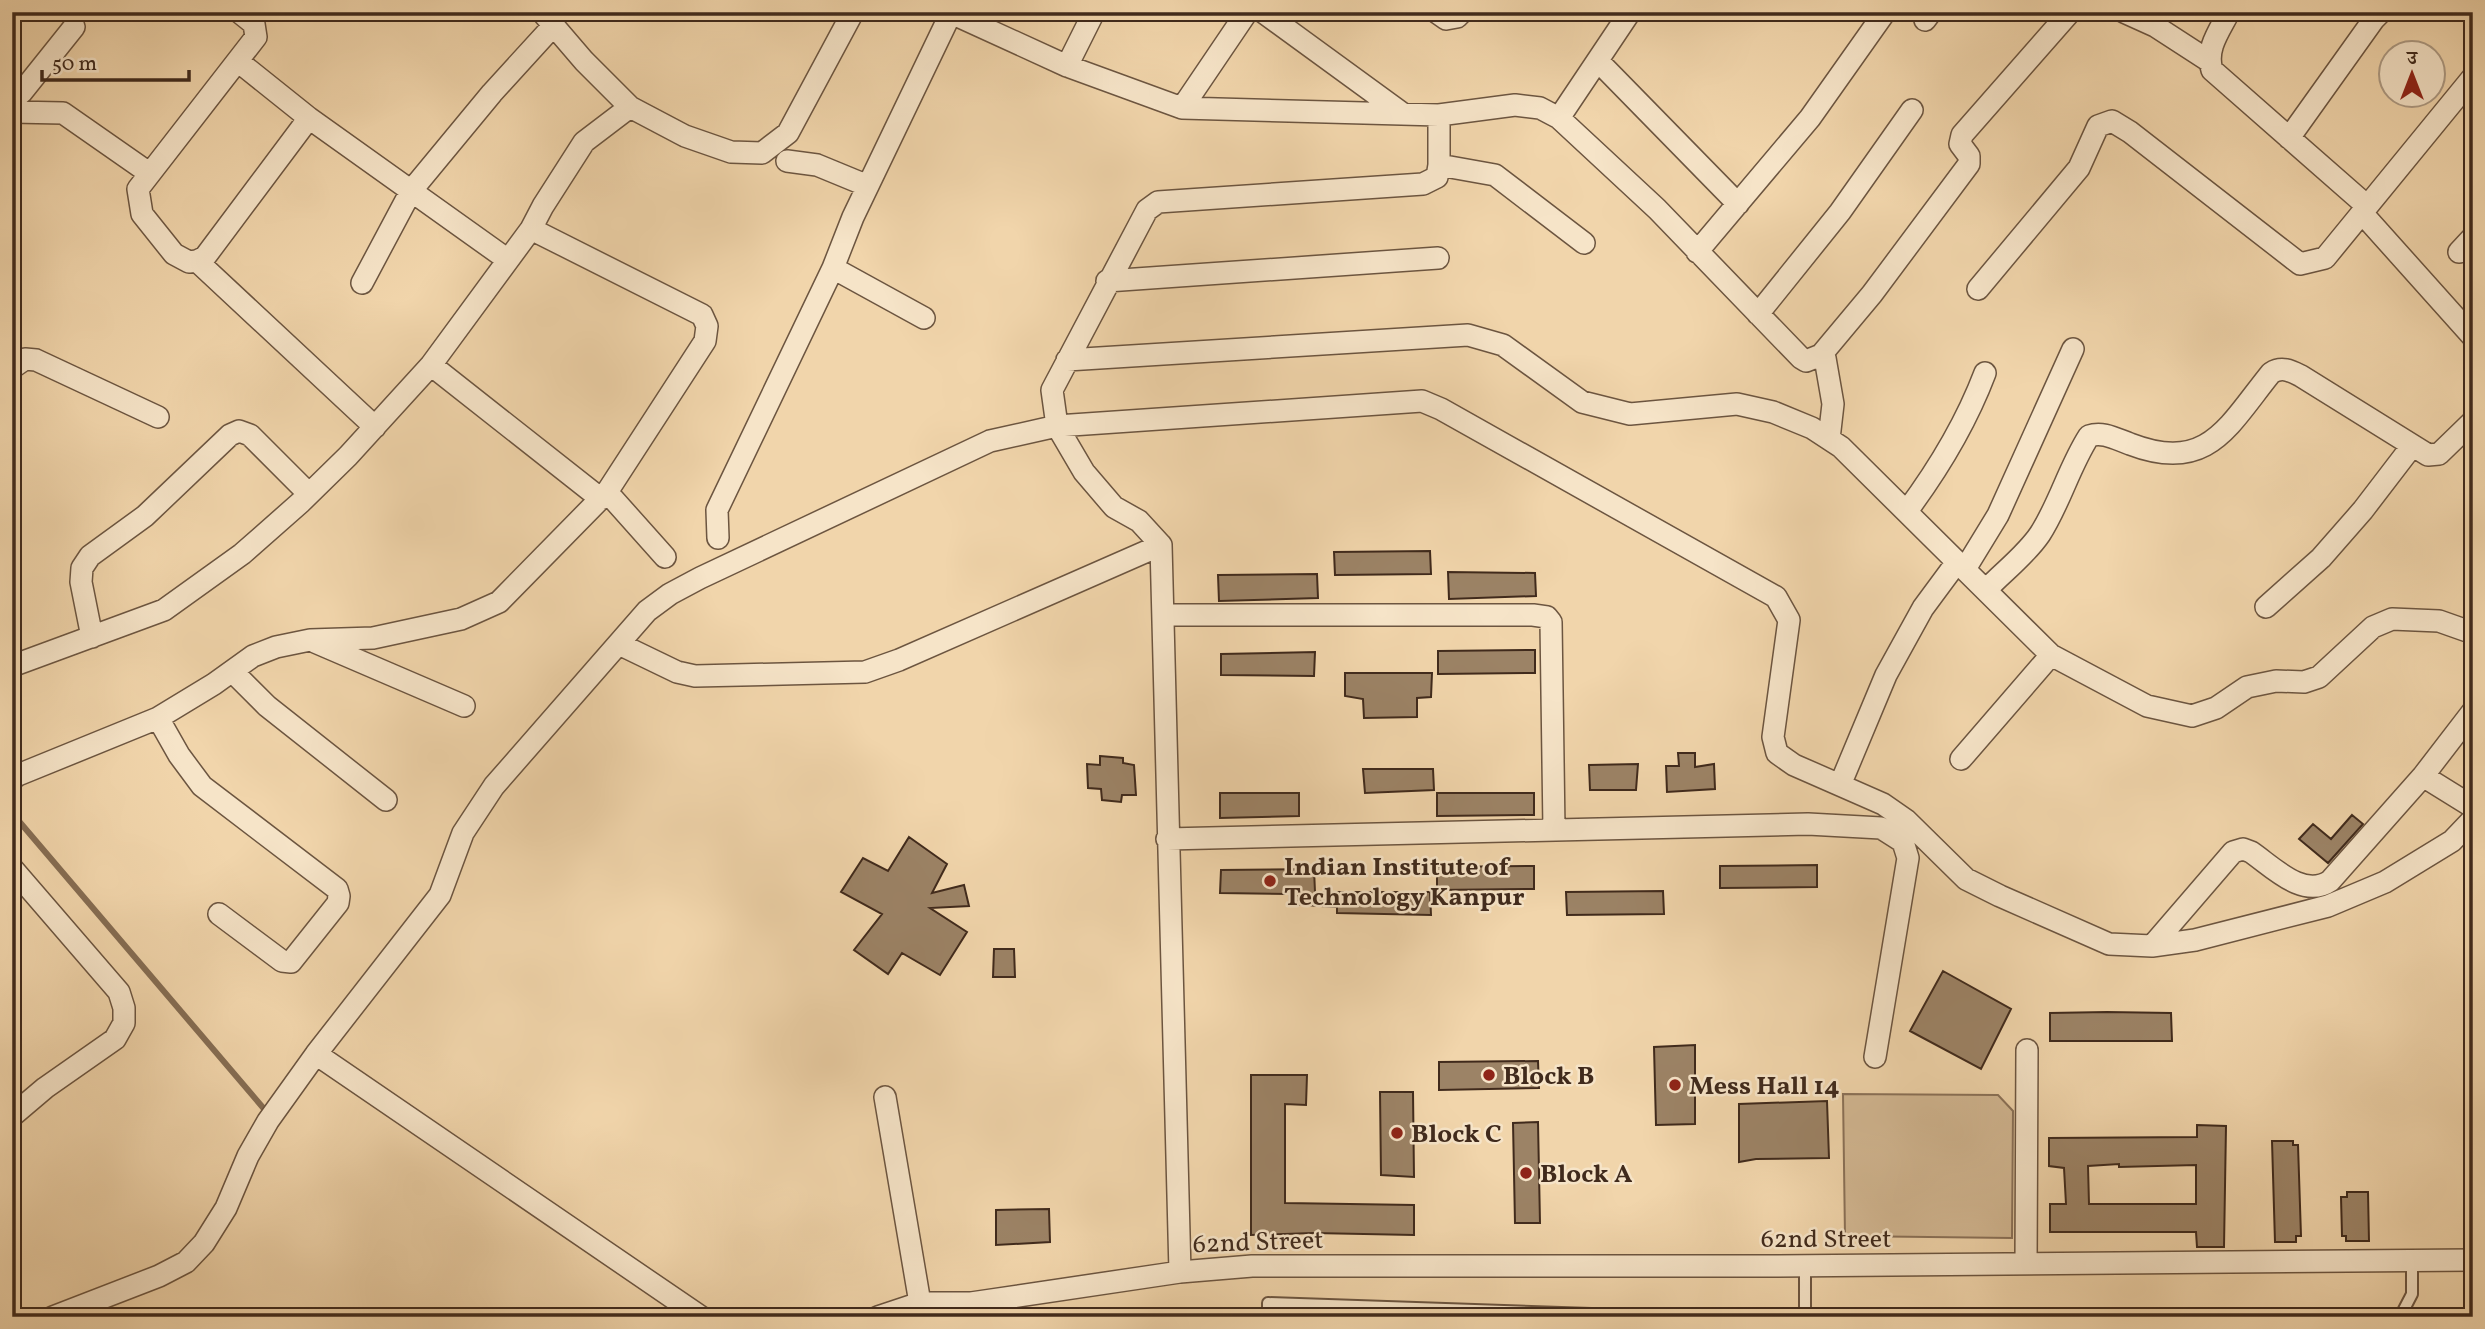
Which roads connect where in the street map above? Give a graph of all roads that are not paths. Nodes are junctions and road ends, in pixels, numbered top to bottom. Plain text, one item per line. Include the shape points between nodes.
1 (239, 12) edge
2 (853, 12) edge
3 (1094, 12) edge
4 (1247, 12) edge
5 (1263, 12) edge
6 (1436, 12) edge
7 (1462, 12) edge
8 (1630, 12) edge
9 (1885, 12) edge
10 (2070, 12) edge
11 (2124, 12) edge
12 (2229, 12) edge
13 (2381, 12) edge
14 (950, 13) edge
15 (548, 18) edge
16 (74, 27) dead end
17 (1598, 61) junction
18 (2209, 61) junction
19 (239, 62) junction
20 (1067, 66) junction
21 (2473, 77) edge
22 (12, 101) edge
23 (630, 107) junction
24 (1182, 108) junction
25 (1912, 110) dead end
26 (12, 112) edge
27 (1403, 114) junction
28 (1439, 115) junction
29 (309, 118) junction
30 (1559, 118) junction
31 (2289, 138) junction
32 (787, 161) dead end
33 (1439, 165) junction
34 (149, 173) junction
35 (868, 187) junction
36 (411, 191) junction
37 (1738, 204) junction
38 (2365, 210) junction
39 (531, 229) junction
40 (1584, 243) dead end
41 (1698, 252) junction
42 (1438, 258) dead end
43 (508, 260) junction
44 (197, 261) junction
45 (833, 268) junction
46 (1107, 281) junction
47 (362, 283) dead end
48 (1978, 289) dead end
49 (1758, 314) junction
50 (924, 318) dead end
51 (2473, 337) edge
52 (2073, 349) dead end
53 (1821, 355) junction
54 (1067, 360) junction
55 (431, 365) junction
56 (12, 368) edge
57 (1985, 373) dead end
58 (158, 417) dead end
59 (2473, 421) edge
60 (1057, 426) junction
61 (375, 427) junction
62 (1829, 439) junction
63 (2412, 446) junction
64 (309, 494) junction
65 (604, 496) junction
66 (1907, 511) junction
67 (718, 538) dead end
68 (1161, 545) junction
69 (665, 557) dead end
70 (1961, 565) junction
71 (1986, 590) junction
72 (2266, 607) dead end
73 (1163, 615) junction
74 (2473, 633) edge
75 (92, 637) junction
76 (310, 640) junction
77 (619, 644) junction
78 (2052, 655) junction
79 (12, 666) edge
80 (233, 671) junction
81 (464, 706) dead end
82 (2473, 711) edge
83 (158, 718) junction
84 (1961, 759) dead end
85 (2423, 776) junction
86 (12, 779) edge
87 (1840, 785) junction
88 (386, 800) dead end
89 (2473, 807) edge
90 (2473, 819) edge
91 (1553, 830) junction
92 (1167, 839) junction
93 (12, 868) edge
94 (219, 914) dead end
95 (2152, 946) junction
96 (2027, 1050) dead end
97 (316, 1054) junction
98 (1875, 1057) dead end
99 (886, 1097) dead end
100 (12, 1116) edge
101 (2412, 1260) junction
102 (2473, 1260) edge
103 (2026, 1264) junction
104 (1805, 1266) junction
105 (1180, 1272) junction
106 (920, 1304) junction
107 (53, 1317) edge
108 (701, 1317) edge
109 (878, 1317) edge
110 (1268, 1317) edge
111 (1682, 1317) edge
112 (1805, 1317) edge
113 (2400, 1317) edge

1 - 19 street via 257,30
2 - 23 street via 788,133 762,153 731,152 685,136
3 - 20 street
4 - 24 street
5 - 27 street
6 - 7 street via 1446,19
8 - 17 street
9 - 37 street via 1810,118
10 - 53 street via 1962,135 1960,144 1969,164
11 - 18 street
12 - 18 street
13 - 31 street
14 - 20 street
14 - 35 street
15 - 23 street
15 - 36 street
16 - 22 street
17 - 30 street
17 - 37 street
18 - 31 street via 2212,70
19 - 29 street
19 - 34 street
20 - 24 street
21 - 38 street
23 - 39 street via 584,142
24 - 27 street
25 - 49 street via 1840,212
26 - 34 street via 64,113
27 - 28 street
28 - 30 street via 1514,104 1539,108
28 - 33 street
29 - 36 street
29 - 44 street via 205,257
30 - 41 street
31 - 38 street
32 - 35 street via 817,165
33 - 40 street via 1495,176
33 - 46 street via 1437,177 1423,184 1158,202 1146,211
34 - 44 street via 138,189 142,214 174,254
35 - 45 street
36 - 43 street
36 - 47 street
37 - 41 street
38 - 48 street via 2325,258 2300,264 2130,132 2112,121 2105,122 2098,126 2080,168
38 - 51 street
39 - 43 street
39 - 65 street via 702,315 707,326 705,341
41 - 49 street
42 - 46 street
43 - 55 street
44 - 61 street
45 - 50 street
45 - 67 street via 717,510
46 - 54 street
49 - 53 street via 1801,358 1807,361
52 - 70 street via 1998,515
53 - 62 street via 1833,404
54 - 60 street via 1051,390
54 - 62 street via 1468,335 1503,345 1582,402 1630,414 1737,404 1773,412
55 - 61 street
55 - 65 street
56 - 58 street via 25,359 36,360
57 - 66 street via 1935,473
59 - 63 street via 2439,454 2428,455
60 - 68 street via 1084,472 1114,507 1139,521
60 - 77 street via 990,441 700,578 646,611
60 - 87 street via 1422,401 1431,404 1776,597 1789,621 1773,737 1777,753
61 - 64 street
62 - 66 street
63 - 71 street via 2301,376 2278,369 2216,440 2194,451 2170,454 2102,433 2089,436 2038,537
63 - 72 street via 2321,558
64 - 75 street via 242,554 164,610
64 - 75 street via 250,435 239,431 230,435 145,516 90,556 82,568 81,582
65 - 69 street
65 - 76 street via 499,602 461,618 373,638
66 - 70 street
68 - 73 street
68 - 77 street via 865,672 695,676
70 - 71 street
70 - 87 street via 1923,608 1886,675
71 - 78 street
73 - 91 street via 1547,617 1551,622
73 - 92 street
74 - 78 street via 2439,621 2392,620 2373,627 2319,677 2247,687 2216,708 2192,716 2147,706
75 - 79 street
76 - 80 street via 253,656
76 - 81 street
77 - 97 street via 494,786 463,833 440,895
78 - 84 street
80 - 83 street
80 - 88 street via 267,706
82 - 85 street
83 - 86 street
83 - 94 street via 202,786 337,889 340,896 291,962 282,961
85 - 89 street
85 - 95 street via 2324,885 2300,885 2251,852 2233,852
87 - 95 street via 1906,820 1977,885 2109,944
90 - 95 street via 2452,841 2385,881 2328,906 2195,940
91 - 92 street
91 - 98 street via 1808,824 1881,828 1903,842 1908,858
92 - 105 street
93 - 100 street via 119,992 124,1023 115,1039
96 - 103 street
97 - 107 street via 264,1128 226,1208 186,1262
97 - 108 street
99 - 106 street
101 - 102 street, 62nd Street
101 - 103 street, 62nd Street
101 - 113 lane via 2413,1294
103 - 104 street, 62nd Street
104 - 105 street, 62nd Street via 1252,1266
104 - 112 lane
105 - 106 street, 62nd Street via 971,1303
106 - 109 street, 62nd Street
110 - 111 lane via 1268,1303

